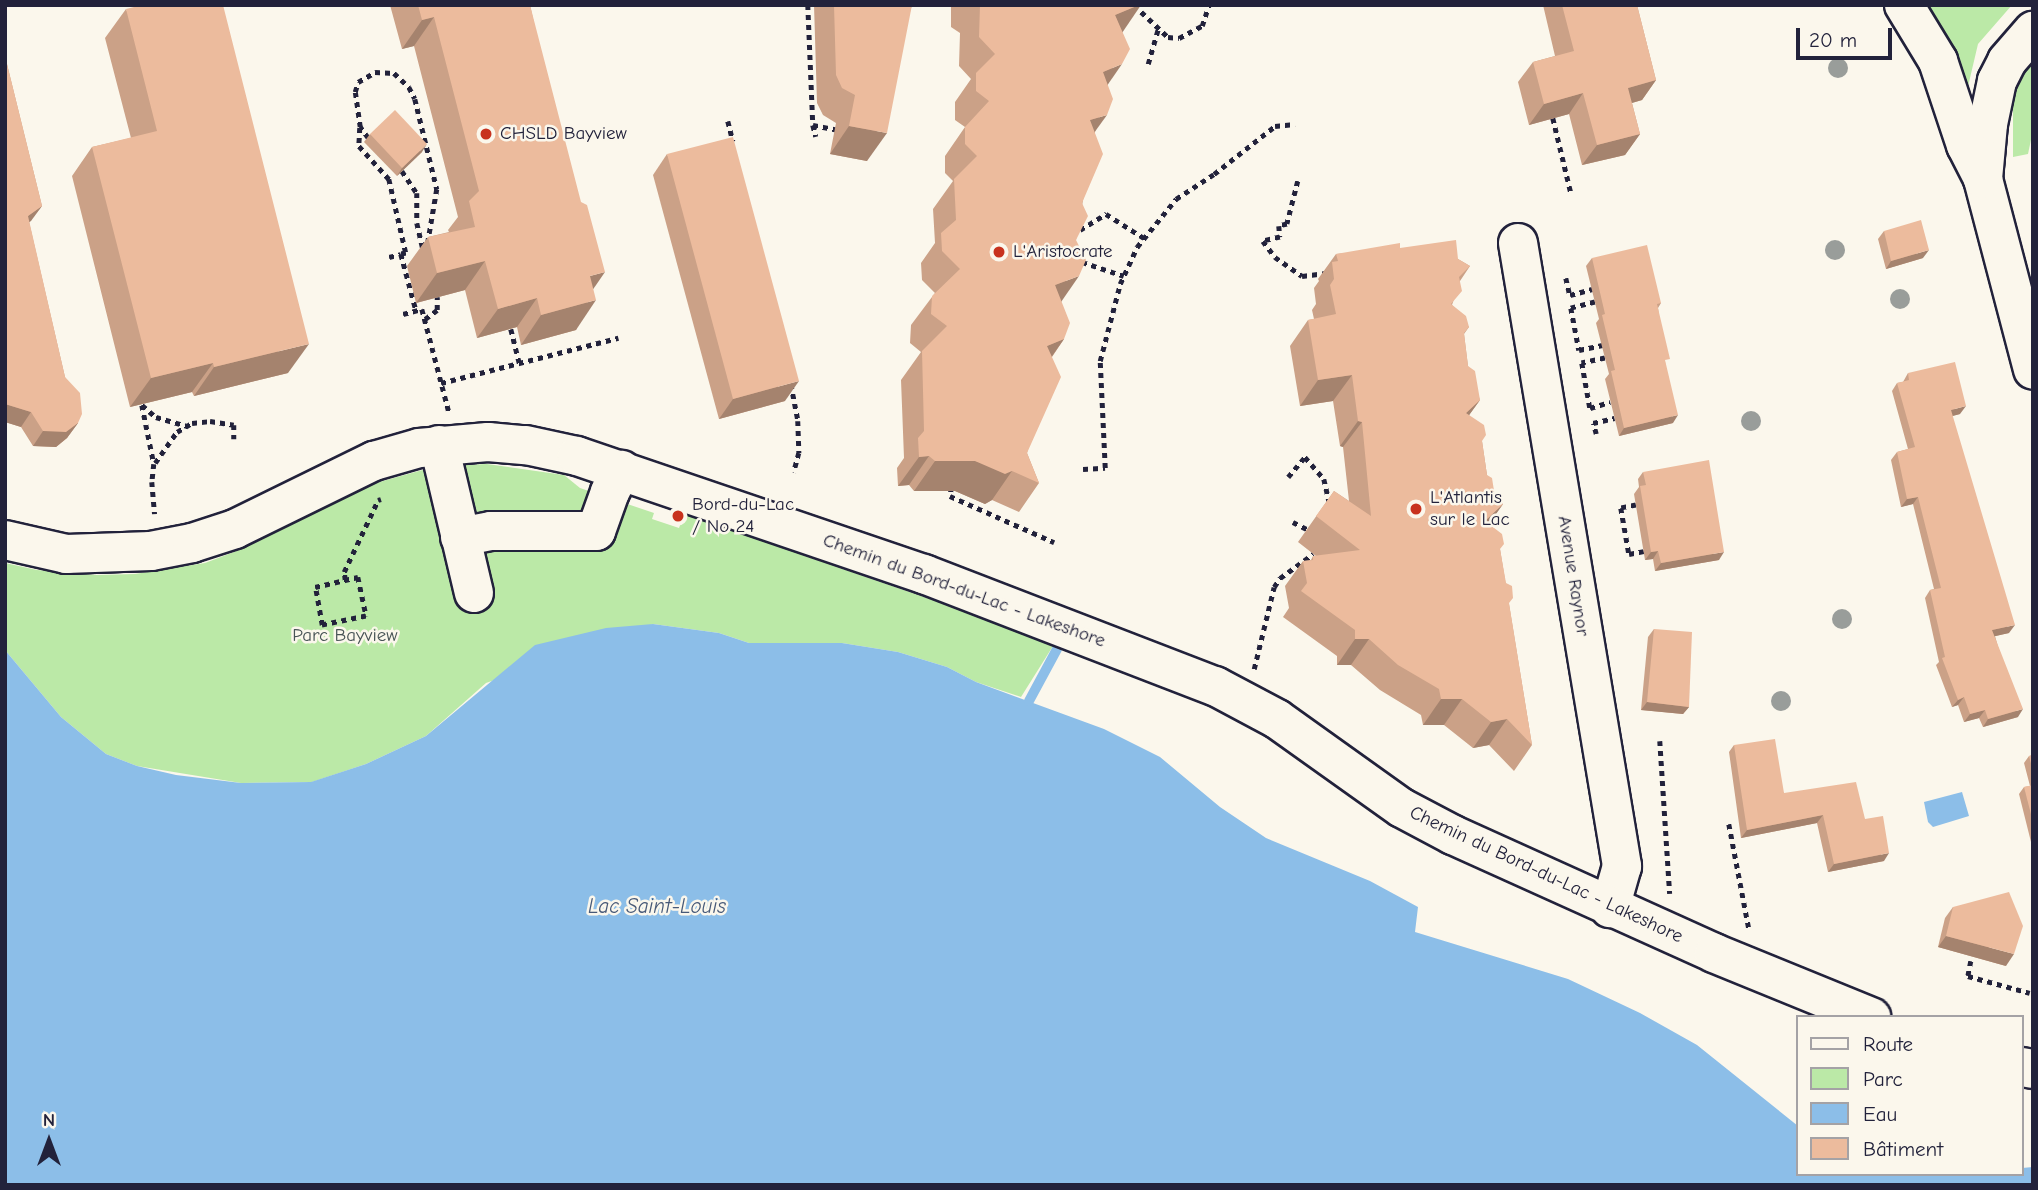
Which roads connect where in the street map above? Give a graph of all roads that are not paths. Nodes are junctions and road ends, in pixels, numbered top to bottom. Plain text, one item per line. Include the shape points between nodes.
1 (1904, 5) edge
2 (2033, 31) edge
3 (1983, 179) junction
4 (1518, 243) dead end
5 (2033, 370) edge
6 (445, 432) junction
7 (621, 470) junction
8 (460, 537) junction
9 (5, 540) edge
10 (474, 593) dead end
11 (1610, 908) junction
12 (1866, 1015) edge

1 - 3 main road via 1938,61 1966,145
2 - 3 main road via 2007,61 1997,81
3 - 5 main road
4 - 11 main road, Avenue Raynor via 1622,866
6 - 7 main road, Chemin du Bord-du-Lac - Lakeshore via 577,456
6 - 8 main road
6 - 9 main road, Chemin du Bord-du-Lac - Lakeshore via 235,529 192,543 89,555 44,551
7 - 8 main road via 596,531 491,531
7 - 11 main road, Chemin du Bord-du-Lac - Lakeshore via 924,574 1215,685 1277,719 1402,808
8 - 10 main road
11 - 12 main road, Chemin du Bord-du-Lac - Lakeshore

